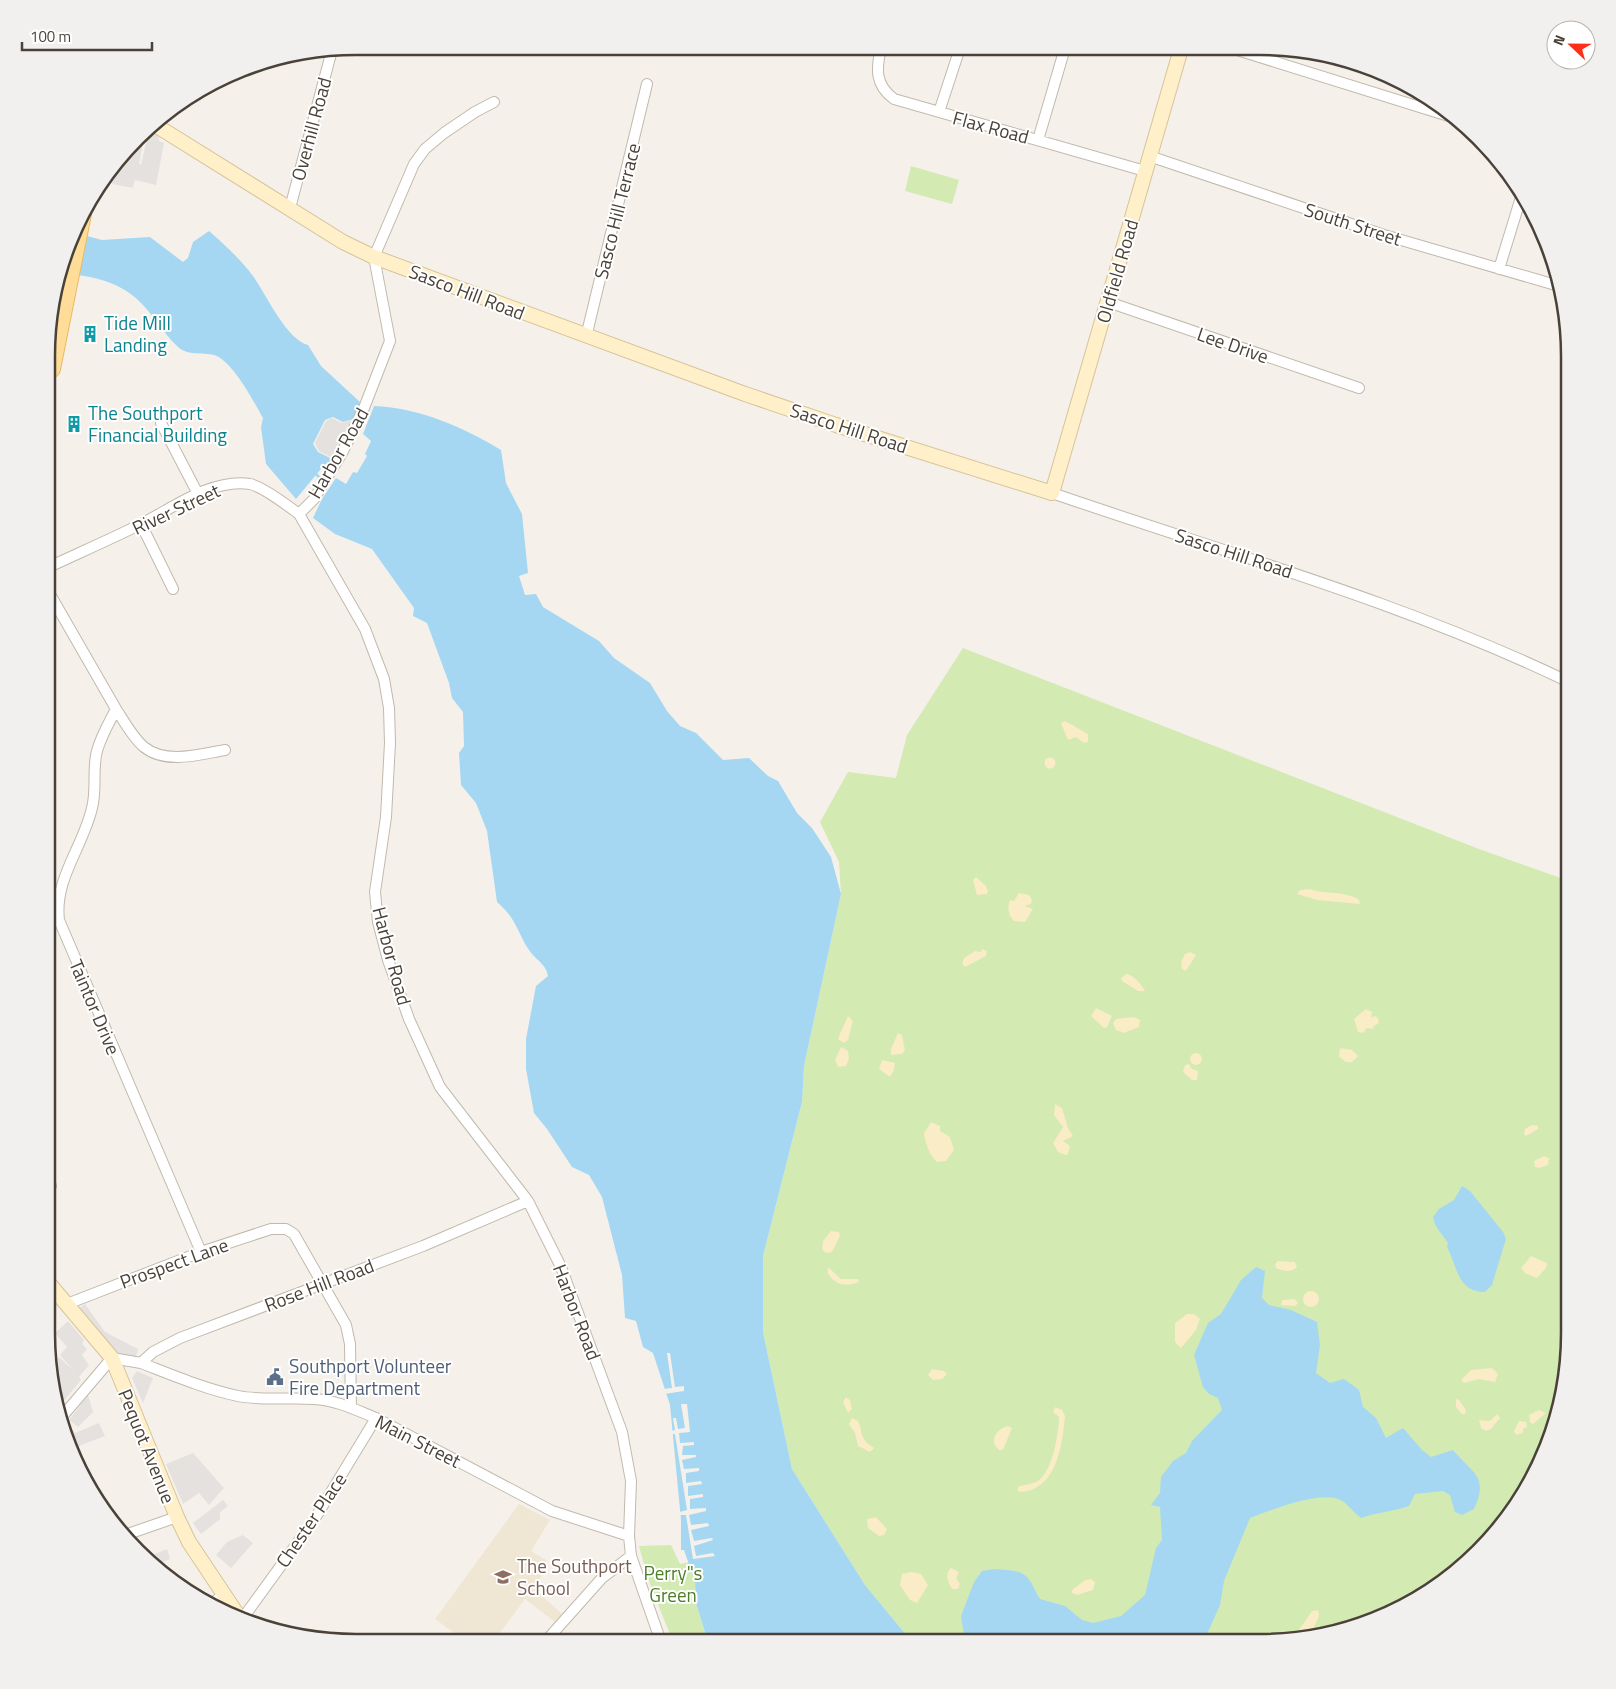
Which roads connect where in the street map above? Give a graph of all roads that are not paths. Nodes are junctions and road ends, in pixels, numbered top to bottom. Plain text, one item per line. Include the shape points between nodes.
1 (881, 55) edge
2 (958, 55) edge
3 (1062, 55) edge
4 (1180, 55) edge
5 (1253, 55) edge
6 (330, 57) edge
7 (647, 84) dead end
8 (494, 102) dead end
9 (940, 112) junction
10 (1436, 112) edge
11 (160, 128) edge
12 (1038, 140) junction
13 (1149, 156) junction
14 (1145, 171) junction
15 (1519, 203) edge
16 (290, 208) junction
17 (76, 247) edge
18 (374, 257) junction
19 (1499, 269) junction
20 (1552, 284) edge
21 (1108, 302) junction
22 (586, 337) junction
23 (55, 352) edge
24 (1359, 388) dead end
25 (161, 416) dead end
26 (1052, 493) junction
27 (198, 494) junction
28 (299, 514) junction
29 (142, 524) junction
30 (55, 564) edge
31 (173, 589) dead end
32 (55, 603) edge
33 (1561, 678) edge
34 (116, 709) junction
35 (225, 750) dead end
36 (528, 1202) junction
37 (201, 1252) junction
38 (323, 1284) junction
39 (55, 1290) edge
40 (67, 1304) junction
41 (112, 1358) junction
42 (141, 1363) junction
43 (350, 1408) junction
44 (65, 1413) edge
45 (376, 1418) junction
46 (177, 1517) junction
47 (132, 1533) edge
48 (629, 1536) junction
49 (632, 1556) junction
50 (223, 1595) junction
51 (217, 1600) edge
52 (232, 1607) edge
53 (247, 1613) edge
54 (553, 1634) edge
55 (659, 1634) edge

1 - 9 street, Flax Road via 877,75 886,93 902,102
2 - 9 street
3 - 12 street
4 - 13 street, Oldfield Road
5 - 10 street
6 - 16 street, Overhill Road
7 - 22 street, Sasco Hill Terrace
8 - 18 street via 424,149 414,164
9 - 12 street, Flax Road
11 - 16 street, Sasco Hill Road
12 - 14 street, Flax Road
13 - 14 street, Oldfield Road
13 - 19 street, South Street via 1384,235
14 - 21 street, Oldfield Road
15 - 19 street
16 - 18 street, Sasco Hill Road via 343,242
17 - 23 main road
18 - 22 street, Sasco Hill Road
18 - 28 street, Harbor Road via 390,341 364,408 331,473
19 - 20 street, South Street
21 - 24 street, Lee Drive
21 - 26 street, Oldfield Road
22 - 26 street, Sasco Hill Road via 836,425
25 - 27 street via 161,423
26 - 33 street, Sasco Hill Road via 1403,611
27 - 28 street, River Street via 224,485 252,484
27 - 29 street, River Street
28 - 36 street, Harbor Road via 365,629 384,680 390,743 386,817 375,892 378,922 388,960 409,1019 440,1087
29 - 30 street, River Street
29 - 31 street
32 - 34 street
34 - 35 street via 144,748 156,753 186,757
34 - 37 street, Taintor Drive via 96,752 92,808 61,886 59,920
36 - 38 street, Rose Hill Road
36 - 48 street, Harbor Road via 561,1268 622,1432 631,1480
37 - 38 street, Prospect Lane via 271,1229 282,1229 294,1234
37 - 40 street, Prospect Lane
38 - 42 street, Rose Hill Road via 180,1338 153,1352
38 - 43 street via 346,1325 350,1344
39 - 40 street, Pequot Avenue
40 - 41 street, Pequot Avenue
41 - 42 street
41 - 44 street
41 - 46 street, Pequot Avenue
42 - 43 street, Main Street via 238,1396 314,1398
43 - 45 street, Main Street
45 - 48 street, Main Street via 552,1511
45 - 53 street, Chester Place via 314,1520
46 - 47 street
46 - 50 street, Pequot Avenue
48 - 49 street, Harbor Road
49 - 54 street via 602,1578
49 - 55 street, Harbor Road
50 - 51 street
50 - 52 street, Pequot Avenue

